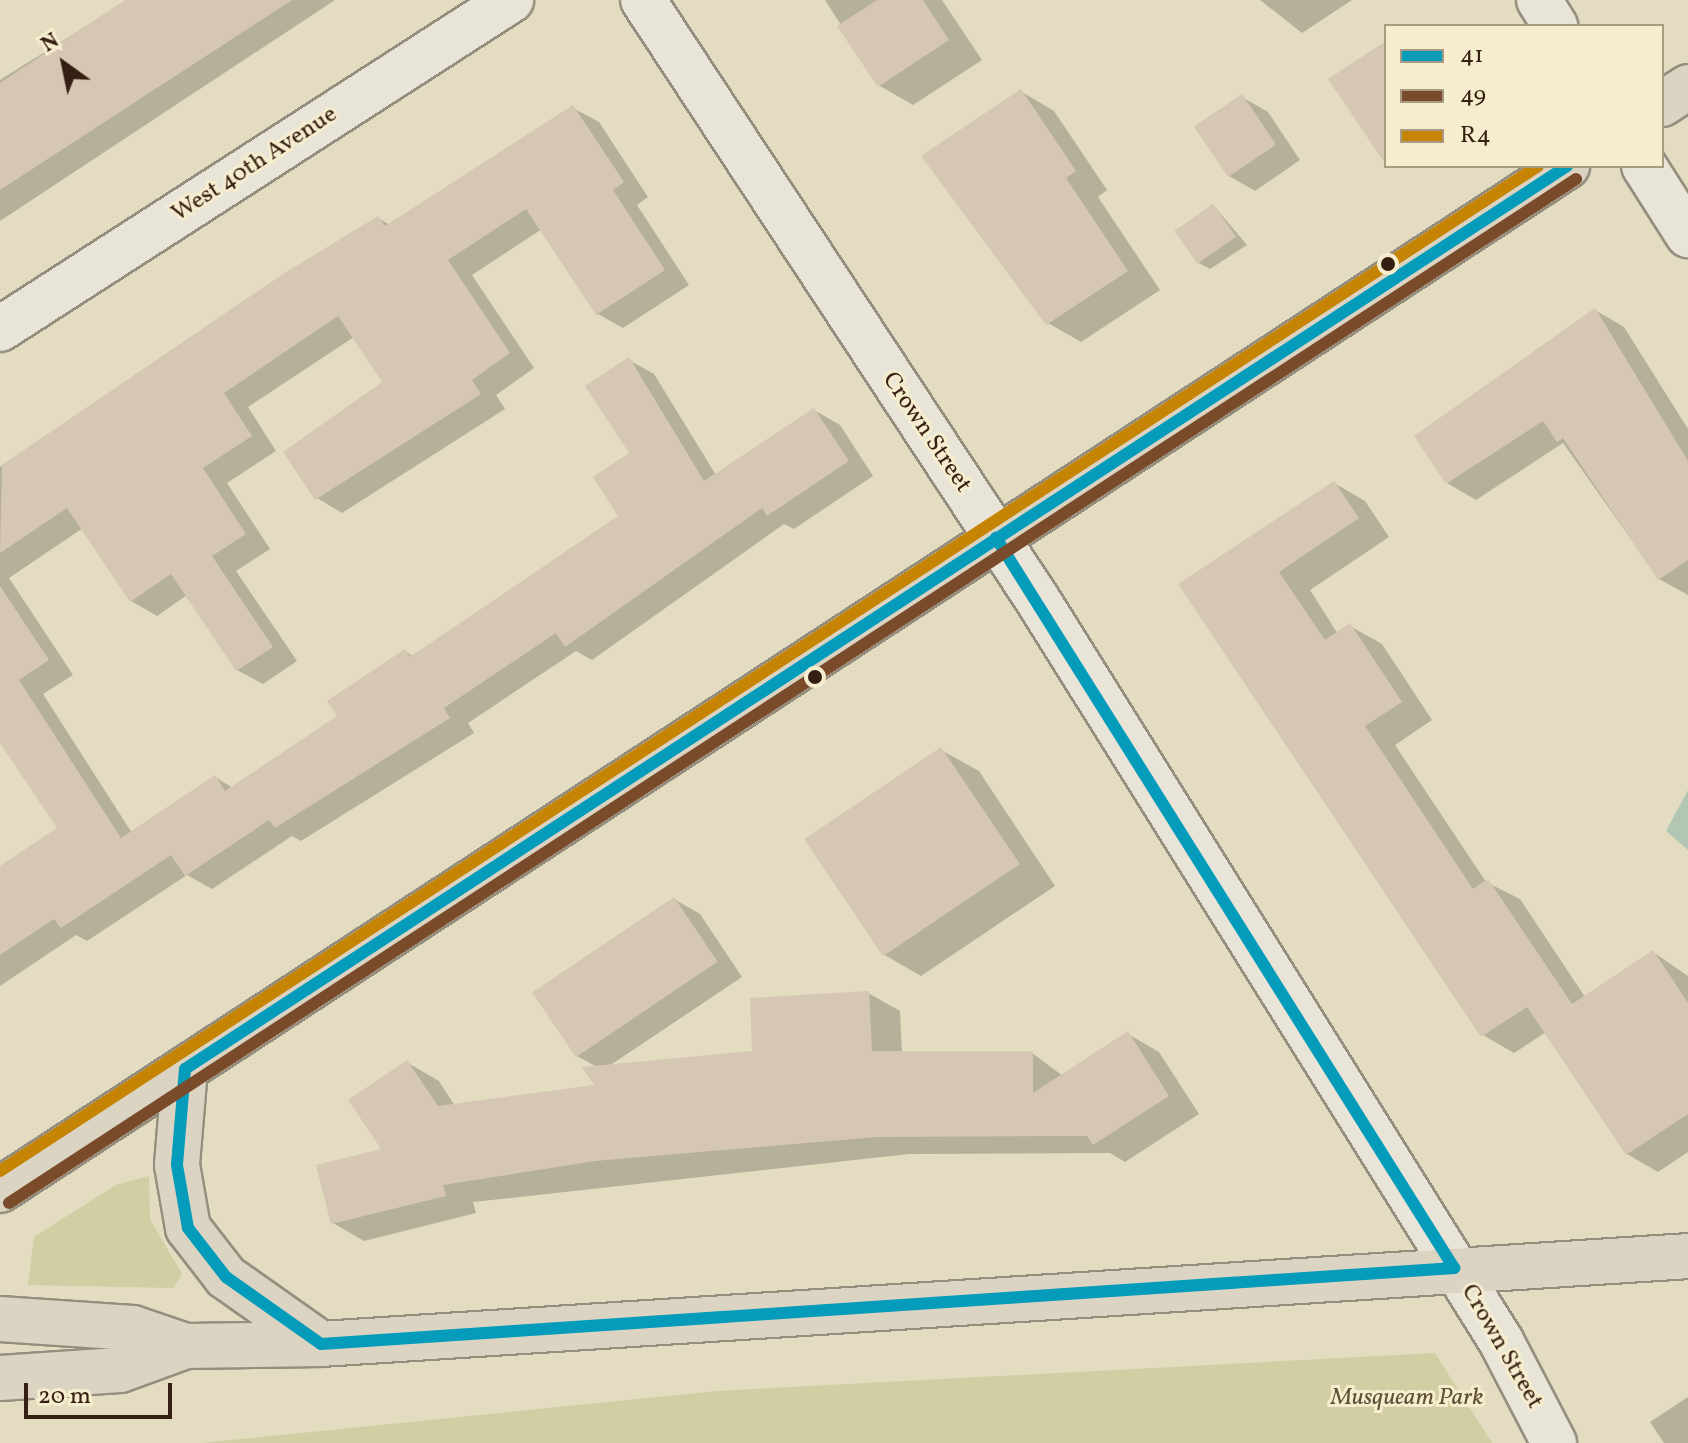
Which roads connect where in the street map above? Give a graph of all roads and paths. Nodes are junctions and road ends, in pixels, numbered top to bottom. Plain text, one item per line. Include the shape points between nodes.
1 (511, 0) edge
2 (643, 0) edge
3 (1539, 0) edge
4 (1554, 24) edge
5 (1688, 87) edge
6 (1664, 103) edge
7 (1564, 168) edge
8 (1645, 168) edge
9 (1688, 235) edge
10 (0, 329) edge
11 (996, 538) junction
12 (185, 1069) junction
13 (0, 1190) edge
14 (1688, 1256) edge
15 (1454, 1268) junction
16 (0, 1319) edge
17 (321, 1344) junction
18 (186, 1346) junction
19 (0, 1378) edge
20 (1554, 1443) edge

1 - 10 street, West 40th Avenue
2 - 11 street, Crown Street
3 - 4 street
5 - 6 main road
7 - 11 main road
8 - 9 street
11 - 12 main road
11 - 15 street, Crown Street
12 - 13 main road
12 - 17 main road via 177,1165 188,1228 226,1277
14 - 15 main road
15 - 17 main road
15 - 20 street, Crown Street
16 - 18 main road via 133,1328
17 - 18 main road
18 - 19 main road via 120,1370

